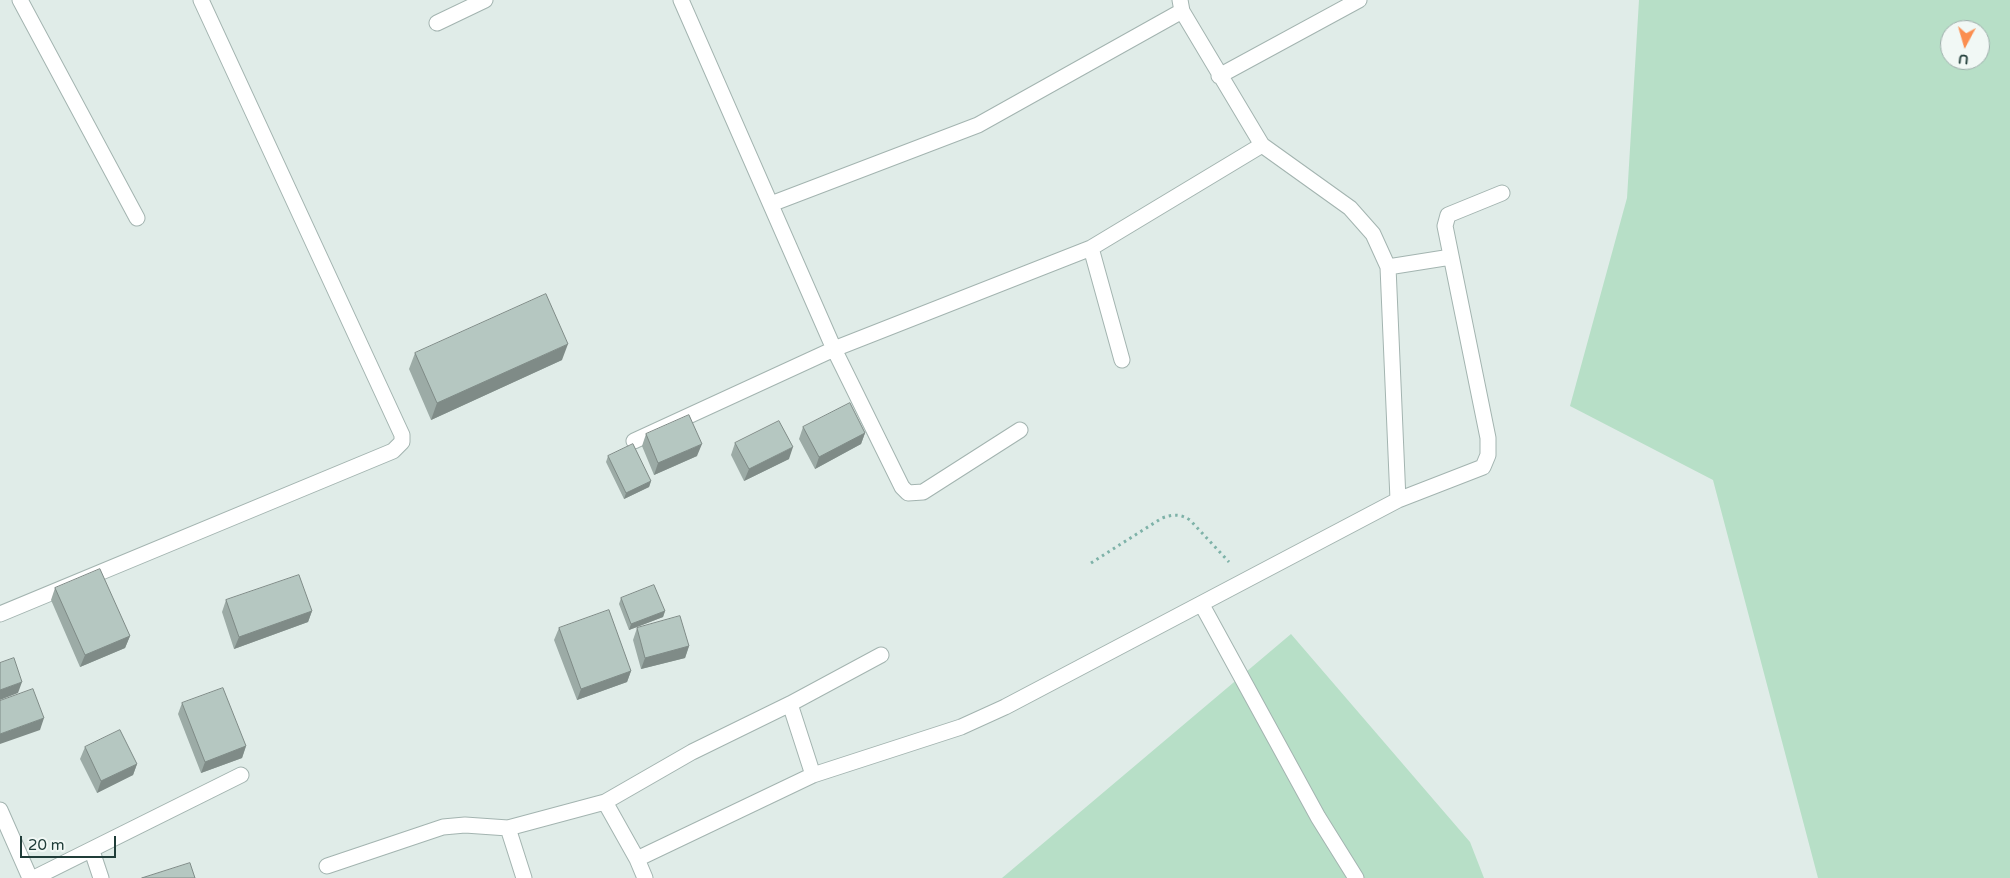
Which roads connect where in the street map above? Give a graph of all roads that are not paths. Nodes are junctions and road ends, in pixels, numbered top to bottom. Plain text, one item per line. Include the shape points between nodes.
1 (20, 0) edge
2 (201, 0) edge
3 (485, 0) edge
4 (681, 0) edge
5 (1359, 0) edge
6 (1181, 5) edge
7 (437, 23) dead end
8 (1219, 76) junction
9 (1262, 145) junction
10 (1502, 193) dead end
11 (771, 204) junction
12 (137, 218) dead end
13 (1091, 248) junction
14 (1451, 257) junction
15 (1388, 267) junction
16 (834, 350) junction
17 (1122, 360) dead end
18 (1020, 430) dead end
19 (634, 441) dead end
20 (1398, 500) junction
21 (1202, 605) junction
22 (0, 614) edge
23 (881, 655) dead end
24 (790, 704) junction
25 (241, 775) dead end
26 (813, 775) junction
27 (605, 802) junction
28 (0, 810) edge
29 (508, 828) junction
30 (92, 851) junction
31 (637, 859) junction
32 (327, 866) dead end
33 (30, 878) edge
34 (34, 878) edge
35 (101, 878) edge
36 (524, 878) edge
37 (645, 878) edge
38 (1356, 878) edge

1 - 12 street
2 - 22 street via 402,435 402,442 393,451
3 - 7 street
4 - 11 street
5 - 8 street
6 - 8 street
6 - 11 street via 978,125
8 - 9 street
9 - 13 street
9 - 15 street via 1350,208 1373,234
10 - 14 street via 1448,215 1445,226
11 - 16 street
13 - 16 street
13 - 17 street
14 - 15 street
14 - 20 street via 1488,438 1488,456 1477,471
15 - 20 street
16 - 18 street via 902,487 908,493 923,492
16 - 19 street
20 - 21 street
21 - 26 street via 960,727
21 - 38 street via 1318,817
23 - 24 street
24 - 26 street
24 - 27 street via 692,752
25 - 30 street
26 - 31 street
27 - 29 street
27 - 31 street
28 - 33 street
29 - 32 street via 454,825
29 - 36 street
30 - 34 street
30 - 35 street
31 - 37 street

